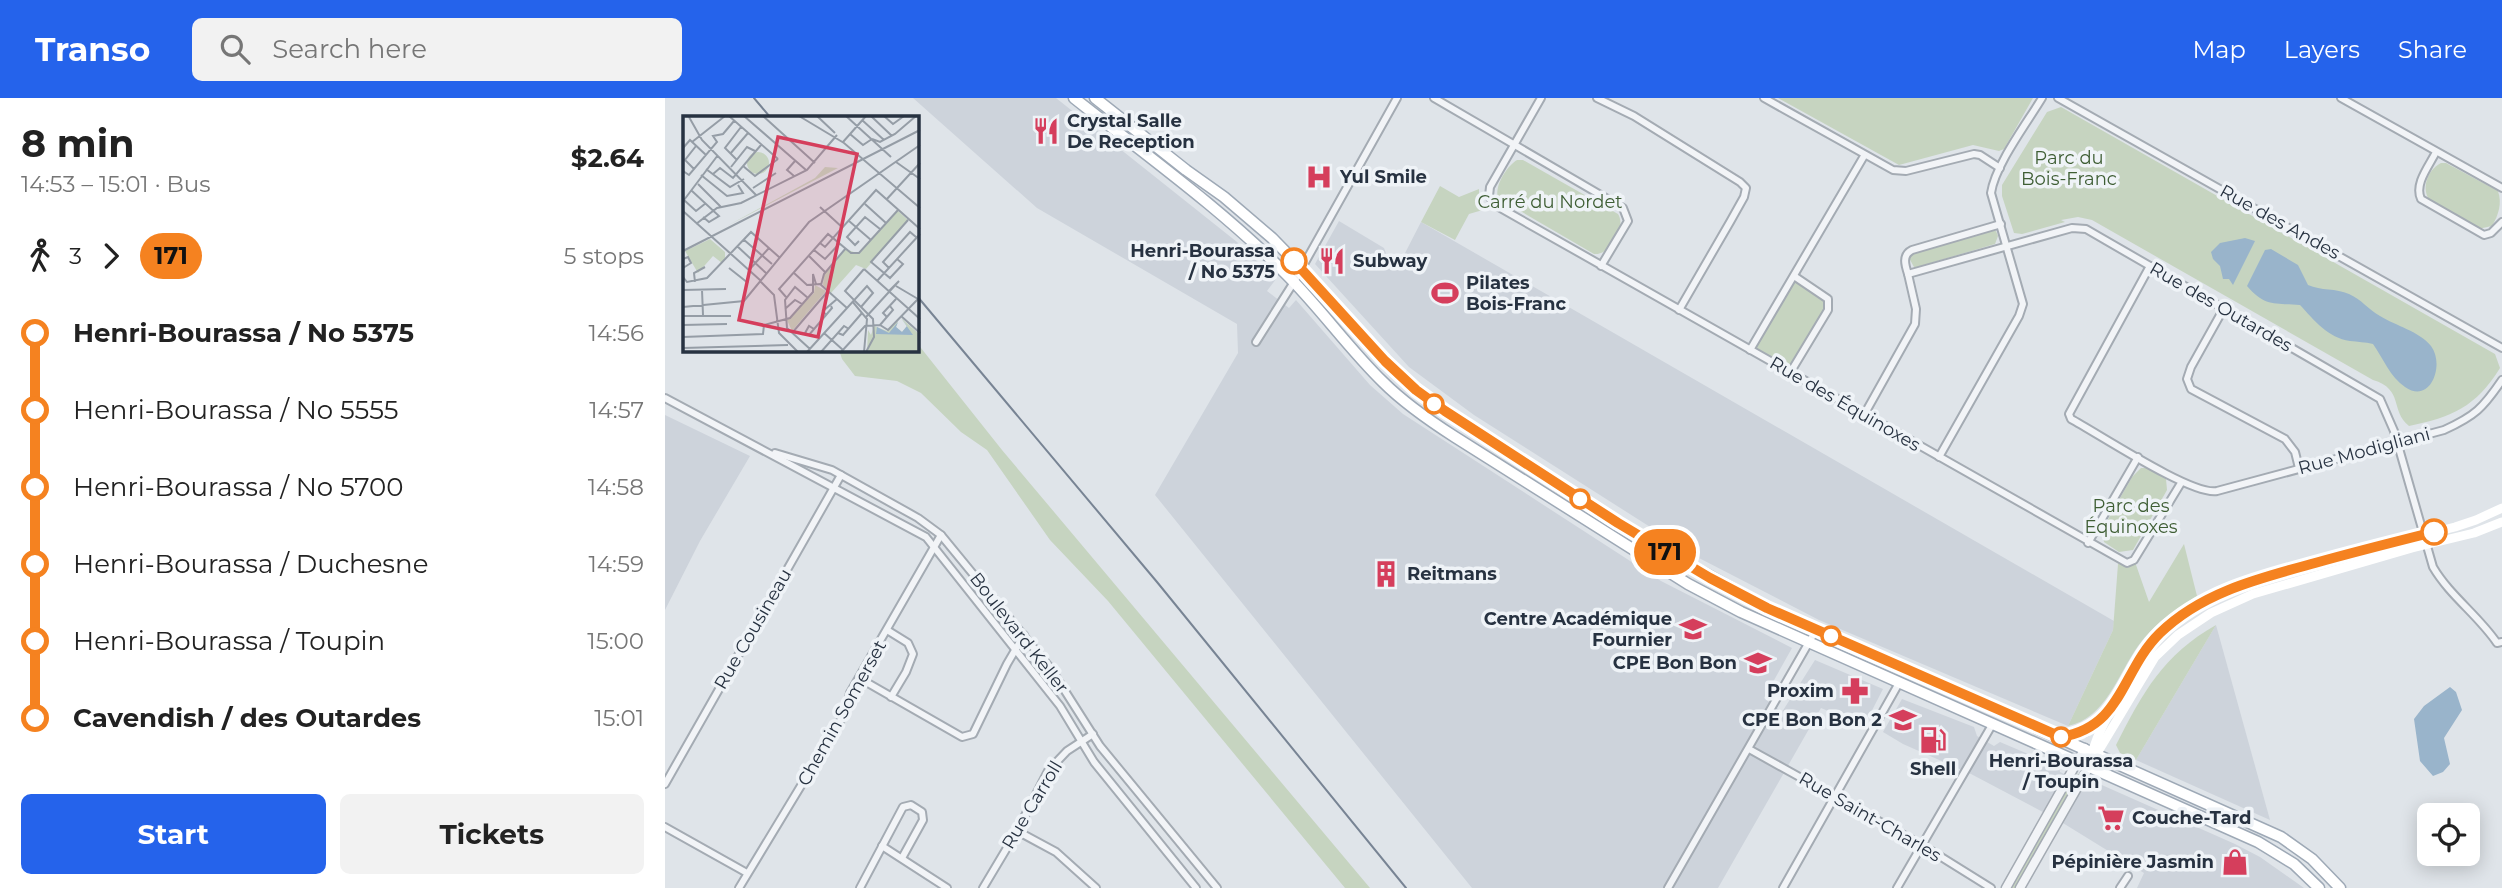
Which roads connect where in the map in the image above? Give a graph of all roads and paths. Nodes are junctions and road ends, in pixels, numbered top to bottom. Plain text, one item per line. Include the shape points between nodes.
1 (1074, 98) edge
2 (1095, 98) edge
3 (1397, 98) edge
4 (1434, 98) edge
5 (1541, 98) edge
6 (1597, 98) edge
7 (1764, 98) edge
8 (2042, 98) edge
9 (2058, 98) edge
10 (2341, 98) edge
11 (1514, 146) junction
12 (2436, 152) junction
13 (1864, 156) junction
14 (2000, 168) junction
15 (2502, 188) edge
16 (2502, 222) edge
17 (2001, 224) junction
18 (2007, 247) junction
19 (1601, 265) junction
20 (2150, 266) junction
21 (1301, 268) junction
22 (1907, 274) junction
23 (1794, 276) junction
24 (1294, 282) junction
25 (2224, 308) junction
26 (1679, 310) junction
27 (1256, 342) dead end
28 (2502, 348) edge
29 (1749, 350) junction
30 (1790, 373) junction
31 (2502, 380) edge
32 (665, 398) edge
33 (1864, 415) junction
34 (2397, 442) junction
35 (763, 449) junction
36 (1939, 457) junction
37 (2138, 457) junction
38 (2299, 468) junction
39 (841, 475) junction
40 (2181, 483) junction
41 (835, 487) junction
42 (2502, 508) edge
43 (2502, 522) edge
44 (941, 535) junction
45 (2422, 535) junction
46 (2088, 543) junction
47 (2425, 546) junction
48 (934, 547) junction
49 (887, 629) junction
50 (1816, 630) junction
51 (1024, 635) junction
52 (2499, 642) edge
53 (1808, 644) junction
54 (1015, 648) junction
55 (859, 678) junction
56 (1899, 683) junction
57 (891, 696) junction
58 (2110, 711) junction
59 (1992, 725) junction
60 (1093, 734) junction
61 (2061, 737) junction
62 (1081, 741) junction
63 (1749, 748) junction
64 (2092, 751) junction
65 (2078, 763) junction
66 (2089, 767) junction
67 (665, 783) edge
68 (1835, 797) junction
69 (665, 827) edge
70 (1017, 831) junction
71 (881, 845) junction
72 (1922, 845) junction
73 (902, 858) junction
74 (747, 873) junction
75 (2128, 876) dead end
76 (739, 888) edge
77 (860, 888) edge
78 (947, 888) edge
79 (983, 888) edge
80 (1096, 888) edge
81 (1196, 888) edge
82 (1217, 888) edge
83 (1668, 888) edge
84 (1783, 888) edge
85 (1897, 888) edge
86 (1991, 888) edge
87 (2005, 888) edge
88 (2020, 888) edge
89 (2120, 888) edge
90 (2319, 888) edge
91 (2340, 888) edge

1 - 24 main road via 1210,205
2 - 21 main road via 1224,197
3 - 21 street
4 - 11 street
5 - 11 street
6 - 26 street via 1634,116 1745,188
7 - 13 street
8 - 14 street
9 - 28 street, Rue des Andes
10 - 12 street
11 - 19 street, Rue des Équinoxes via 1490,187 1489,197 1495,205
11 - 19 street via 1623,208 1628,221
12 - 15 street
12 - 16 street via 2419,186 2421,199 2484,235
13 - 14 street via 1899,171 1974,154
13 - 23 street
14 - 17 street via 1991,193
17 - 18 street
17 - 22 street via 1912,250 1905,258
18 - 20 street, Rue des Outardes via 2079,228
18 - 22 street, Rue des Outardes
18 - 36 street via 2022,304 2019,316
19 - 26 street, Rue des Équinoxes
20 - 25 street, Rue des Outardes
20 - 37 street via 2069,414
21 - 24 street
21 - 50 main road via 1385,361 1432,402 1673,556
22 - 33 street via 1916,324
23 - 29 street
23 - 30 street via 1828,299 1828,310
24 - 27 street
24 - 53 main road via 1383,382 1423,416 1688,584
25 - 34 street, Rue des Outardes via 2380,399
25 - 38 street via 2187,379 2192,389 2285,439
26 - 29 street, Rue des Équinoxes
29 - 30 street, Rue des Équinoxes
30 - 33 street, Rue des Équinoxes
31 - 34 street, Rue Modigliani via 2484,407 2465,421
32 - 35 street, Boulevard Keller
33 - 36 street, Rue des Équinoxes
34 - 38 street, Rue Modigliani
34 - 45 street, Rue des Outardes
35 - 39 street, Boulevard Keller
35 - 41 street, Boulevard Keller
36 - 46 street, Rue des Équinoxes
37 - 40 street
37 - 46 street
38 - 40 street, Rue Modigliani via 2209,492
39 - 41 street, Rue Cousineau
39 - 44 street, Boulevard Keller
40 - 46 street, Rue des Équinoxes via 2134,560 2127,564
41 - 48 street, Boulevard Keller via 926,537
41 - 67 street, Rue Cousineau
42 - 45 main road
43 - 47 main road
44 - 48 street, Chemin Somerset
44 - 51 street, Boulevard Keller
45 - 47 street, Rue des Outardes
45 - 58 main road via 2260,578 2203,602 2152,642
47 - 52 street, Rue des Outardes via 2441,580
47 - 64 main road via 2246,597 2204,617 2155,657
48 - 49 street, Chemin Somerset
48 - 54 street, Boulevard Keller
49 - 55 street, Chemin Somerset
49 - 57 street via 908,643 913,654
50 - 53 street
50 - 61 main road
51 - 54 street
51 - 60 street, Boulevard Keller
53 - 56 main road
53 - 63 street
54 - 57 street via 973,734 962,737
54 - 62 street, Boulevard Keller
55 - 57 street
55 - 74 street, Chemin Somerset via 845,713
56 - 59 main road
56 - 68 street
58 - 61 main road via 2085,731
58 - 64 main road
59 - 65 main road
59 - 72 street
60 - 62 street, Rue Carroll
60 - 82 street, Boulevard Keller
61 - 64 main road
62 - 70 street, Rue Carroll via 1048,771
62 - 81 street, Boulevard Keller
63 - 68 street, Rue Saint-Charles
63 - 83 street
64 - 65 street
64 - 66 main road
64 - 91 main road via 2281,837 2312,859
65 - 66 main road
65 - 87 street
66 - 88 street
66 - 90 main road via 2265,846 2294,864
68 - 72 street, Rue Saint-Charles
68 - 84 street
69 - 74 street
70 - 79 street, Rue Carroll
70 - 80 street via 1056,852
71 - 73 street
71 - 73 street via 903,807 911,805 922,812 923,820
71 - 77 street
72 - 85 street
72 - 86 street, Rue Saint-Charles
73 - 78 street
74 - 76 street, Chemin Somerset
75 - 89 street

